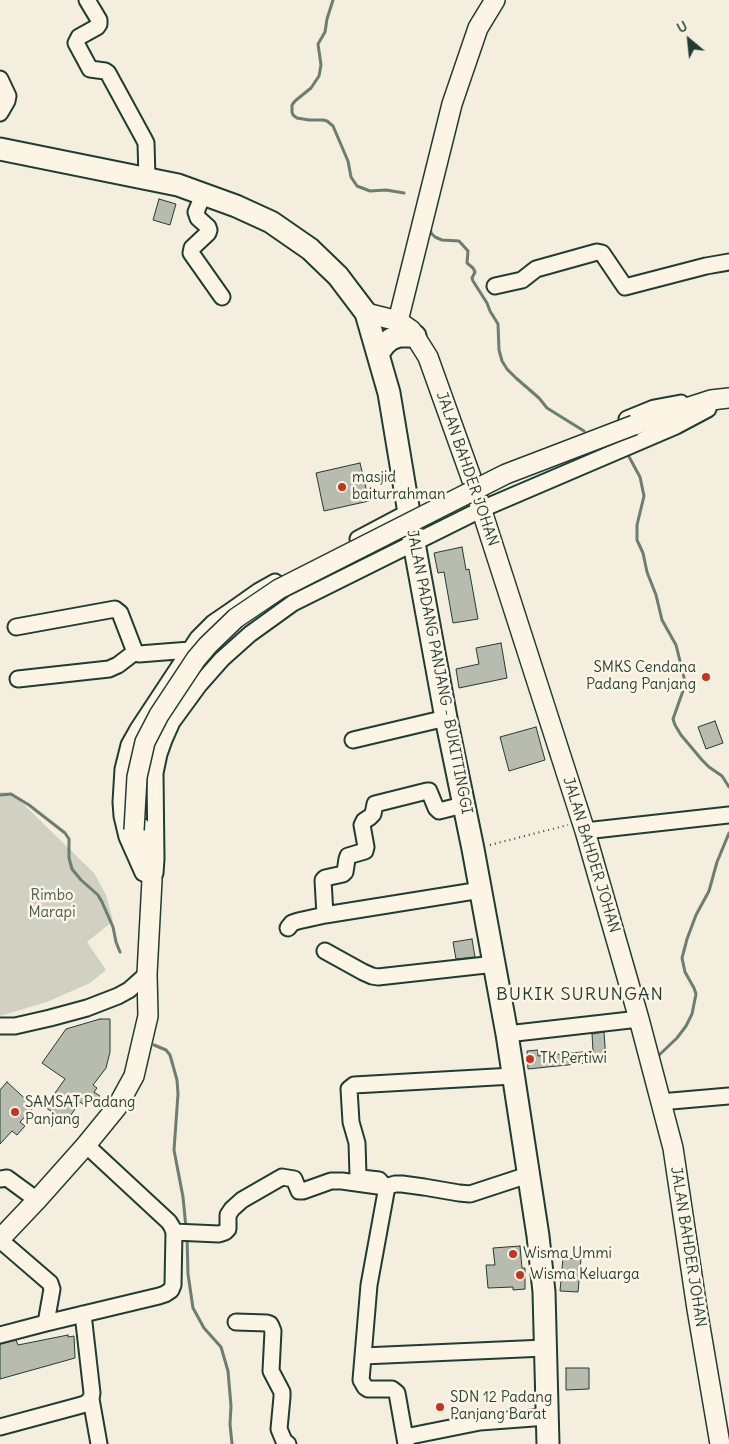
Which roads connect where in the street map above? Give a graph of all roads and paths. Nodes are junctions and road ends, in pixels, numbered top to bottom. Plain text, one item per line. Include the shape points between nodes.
1 (86, 0) edge
2 (496, 0) edge
3 (0, 78) edge
4 (0, 113) edge
5 (0, 149) edge
6 (147, 178) junction
7 (203, 195) junction
8 (729, 262) edge
9 (495, 286) dead end
10 (222, 297) dead end
11 (366, 313) junction
12 (398, 321) junction
13 (415, 336) junction
14 (378, 353) junction
15 (719, 401) edge
16 (472, 480) junction
17 (482, 509) junction
18 (409, 512) junction
19 (414, 543) junction
20 (16, 627) dead end
21 (190, 650) junction
22 (135, 652) junction
23 (18, 679) dead end
24 (446, 718) junction
25 (353, 740) dead end
26 (463, 805) junction
27 (723, 816) edge
28 (583, 826) junction
29 (473, 850) junction
30 (149, 882) junction
31 (481, 890) junction
32 (325, 915) junction
33 (288, 928) dead end
34 (325, 951) dead end
35 (495, 964) junction
36 (147, 974) junction
37 (640, 1019) junction
38 (0, 1026) edge
39 (507, 1034) junction
40 (513, 1076) junction
41 (729, 1096) edge
42 (660, 1102) junction
43 (86, 1145) junction
44 (528, 1175) junction
45 (0, 1179) edge
46 (385, 1187) junction
47 (37, 1200) junction
48 (174, 1232) junction
49 (0, 1239) edge
50 (83, 1314) junction
51 (46, 1322) junction
52 (236, 1322) dead end
53 (0, 1335) edge
54 (545, 1348) junction
55 (363, 1356) junction
56 (91, 1399) junction
57 (547, 1417) junction
58 (0, 1426) edge
59 (406, 1440) edge
60 (99, 1444) edge
61 (288, 1444) edge
62 (548, 1444) edge
63 (720, 1444) edge

1 - 6 street via 99,24 79,37 76,43 90,69 106,71 144,139
2 - 12 main road via 478,28 452,104
3 - 4 street via 8,96
5 - 6 highway, JALAN PADANG PANJANG - BUKITTINGGI
6 - 7 highway, JALAN PADANG PANJANG - BUKITTINGGI
7 - 10 street via 196,212 209,230 191,253
7 - 11 highway, JALAN PADANG PANJANG - BUKITTINGGI via 271,222 310,249 338,276
8 - 9 street via 625,287 602,253 597,252 541,267 522,280
11 - 12 main road, JALAN BAHDER JOHAN
11 - 14 highway, JALAN PADANG PANJANG - BUKITTINGGI
12 - 13 main road, JALAN BAHDER JOHAN
13 - 14 highway via 391,339
13 - 16 main road, JALAN BAHDER JOHAN via 428,356
14 - 18 highway, JALAN PADANG PANJANG - BUKITTINGGI via 389,394
15 - 16 street via 685,402 654,408
15 - 17 street via 676,426
15 - 30 main road, bridge via 506,474 279,589 236,618 196,659 145,742 137,777 137,829
16 - 17 main road, JALAN BAHDER JOHAN
17 - 19 street
17 - 28 main road, JALAN BAHDER JOHAN
18 - 19 highway, JALAN PADANG PANJANG - BUKITTINGGI
18 - 21 street via 259,591 213,623
19 - 24 highway, JALAN PADANG PANJANG - BUKITTINGGI
19 - 30 street via 293,603 222,658 199,685 172,722 159,754 155,774 155,873
20 - 22 street via 115,609 120,613
21 - 22 street
21 - 30 street via 138,729 125,760 121,802 124,826 131,849
22 - 23 street via 110,669
24 - 25 street
24 - 26 highway, JALAN PADANG PANJANG - BUKITTINGGI
26 - 29 highway, JALAN PADANG PANJANG - BUKITTINGGI
26 - 32 street via 439,811 429,791 375,804 373,814 362,825 365,851 348,856 343,874 323,880
27 - 28 street
28 - 29 path
28 - 37 main road, JALAN BAHDER JOHAN
29 - 31 highway, JALAN PADANG PANJANG - BUKITTINGGI
30 - 36 main road
31 - 32 street
31 - 35 highway, JALAN PADANG PANJANG - BUKITTINGGI
32 - 33 street via 298,920
34 - 35 street via 378,977
35 - 39 highway, JALAN PADANG PANJANG - BUKITTINGGI
36 - 38 street via 124,993 87,1008 15,1026
36 - 43 main road via 148,1016 134,1076 117,1107
37 - 39 street
37 - 42 main road, JALAN BAHDER JOHAN
39 - 40 highway, JALAN PADANG PANJANG - BUKITTINGGI
40 - 44 highway, JALAN PADANG PANJANG - BUKITTINGGI
40 - 46 street via 351,1086 351,1122 357,1143 358,1175 379,1180
41 - 42 street
42 - 63 main road, JALAN BAHDER JOHAN via 672,1148
43 - 47 main road
43 - 48 street via 169,1222
44 - 46 street via 470,1194 402,1184
44 - 54 highway, JALAN PADANG PANJANG - BUKITTINGGI via 544,1292
45 - 47 street via 7,1178
46 - 48 street via 331,1181 299,1191 294,1179 282,1177 232,1209 225,1232
46 - 55 street via 369,1285
47 - 49 main road
48 - 50 street via 171,1290 159,1296
49 - 51 street via 50,1283 52,1289
50 - 51 street
50 - 56 street
51 - 53 street
52 - 61 street via 267,1323 271,1326 271,1371 282,1392 279,1430
54 - 55 street
54 - 57 highway, JALAN PADANG PANJANG - BUKITTINGGI
55 - 59 street via 362,1384 368,1388 395,1390
56 - 58 street via 85,1404
56 - 60 street
57 - 59 street via 480,1422
57 - 62 highway, JALAN PADANG PANJANG - BUKITTINGGI

